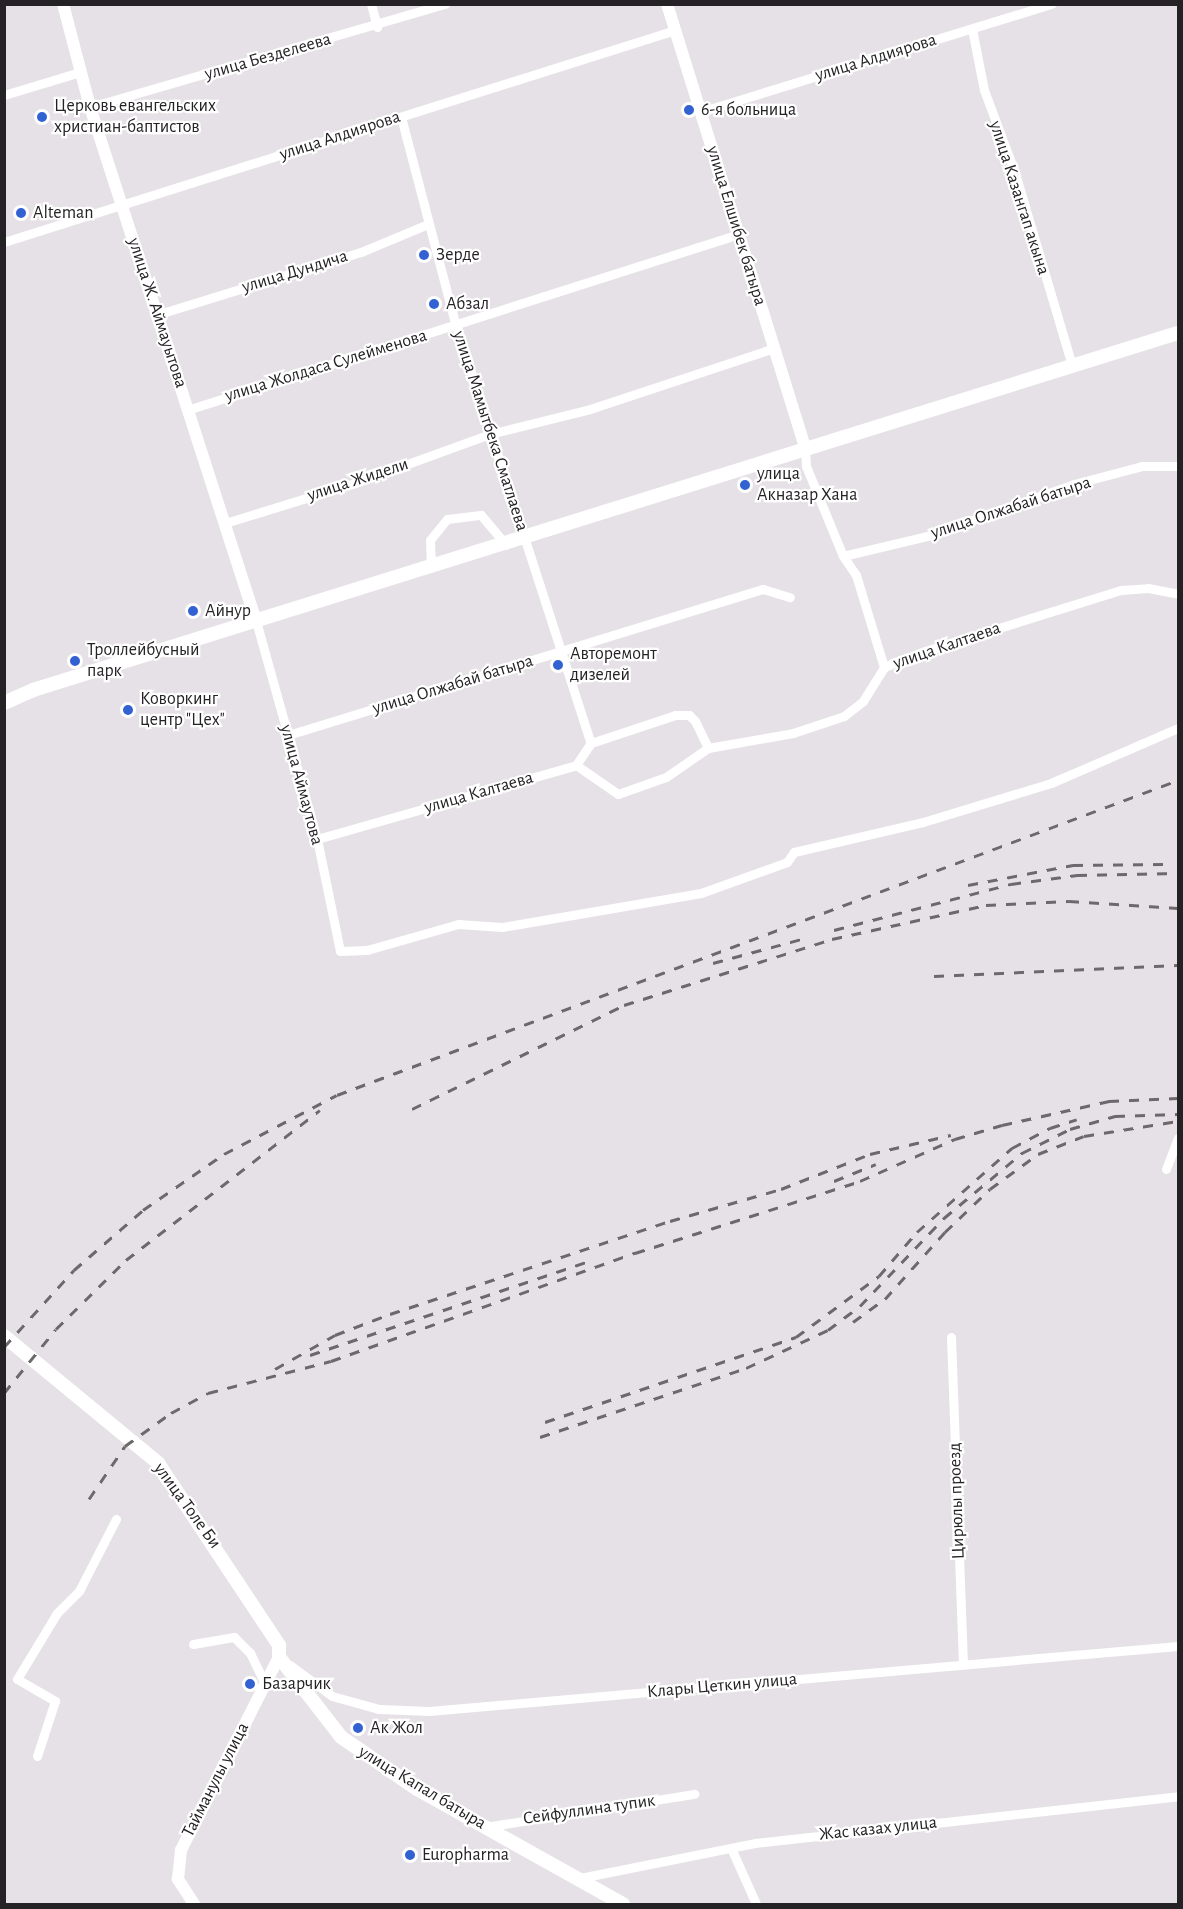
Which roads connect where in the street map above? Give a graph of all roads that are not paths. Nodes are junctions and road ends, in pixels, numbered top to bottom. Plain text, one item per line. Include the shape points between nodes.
1 (63, 4) edge
2 (371, 4) edge
3 (445, 4) edge
4 (667, 4) edge
5 (1052, 4) edge
6 (377, 27) junction
7 (972, 29) junction
8 (675, 30) junction
9 (80, 72) junction
10 (4, 95) edge
11 (90, 107) junction
12 (700, 112) junction
13 (400, 117) junction
14 (122, 206) junction
15 (428, 224) junction
16 (739, 234) junction
17 (4, 242) edge
18 (159, 314) junction
19 (456, 326) junction
20 (1179, 333) edge
21 (774, 348) junction
22 (1072, 365) junction
23 (188, 410) junction
24 (490, 434) junction
25 (805, 447) junction
26 (1179, 466) edge
27 (225, 523) junction
28 (525, 539) junction
29 (506, 544) junction
30 (843, 556) junction
31 (431, 568) junction
32 (1179, 594) edge
33 (790, 597) dead end
34 (256, 621) junction
35 (561, 652) junction
36 (884, 668) junction
37 (4, 703) edge
38 (1179, 728) edge
39 (288, 735) junction
40 (591, 743) junction
41 (708, 748) junction
42 (576, 765) junction
43 (317, 839) junction
44 (1179, 1138) edge
45 (1166, 1169) dead end
46 (4, 1336) edge
47 (951, 1337) dead end
48 (116, 1519) dead end
49 (194, 1644) dead end
50 (1179, 1646) edge
51 (279, 1651) junction
52 (963, 1664) junction
53 (265, 1684) junction
54 (37, 1756) dead end
55 (694, 1794) dead end
56 (1179, 1796) edge
57 (485, 1827) junction
58 (731, 1848) junction
59 (580, 1878) junction
60 (194, 1905) edge
61 (623, 1905) edge
62 (756, 1905) edge

1 - 9 street, улица Ж. Аймауытова
2 - 6 street
3 - 6 street, улица Безделеева
4 - 8 street, улица Елшибек батыра
5 - 7 street, улица Алдиярова
6 - 11 street, улица Безделеева
7 - 12 street, улица Алдиярова
7 - 22 street, улица Казангап акына via 984,90 1015,173
8 - 12 street, улица Елшибек батыра
8 - 13 street, улица Алдиярова
9 - 10 street
9 - 11 street, улица Ж. Аймауытова
11 - 14 street, улица Ж. Аймауытова
12 - 16 street, улица Елшибек батыра
13 - 14 street, улица Алдиярова
13 - 15 street, улица Мамытбека Сматлаева
14 - 17 street, улица Алдиярова
14 - 18 street, улица Ж. Аймауытова
15 - 18 street, улица Дундича via 361,252
15 - 19 street, улица Мамытбека Сматлаева
16 - 19 street, улица Жолдаса Сулейменова
16 - 21 street, улица Елшибек батыра
18 - 23 street, улица Ж. Аймауытова
19 - 23 street, улица Жолдаса Сулейменова
19 - 24 street, улица Мамытбека Сматлаева
20 - 22 main road
21 - 24 street, улица Жидели via 590,409
21 - 25 street, улица Елшибек батыра
22 - 25 main road
23 - 27 street, улица Ж. Аймауытова
24 - 27 street, улица Жидели via 358,482
24 - 28 street, улица Мамытбека Сматлаева
25 - 28 main road
25 - 30 street via 806,466
26 - 30 street, улица Олжабай батыра via 1142,466 1074,484 927,536
27 - 34 street, улица Ж. Аймауытова
28 - 29 main road
28 - 35 street, улица Мамытбека Сматлаева
29 - 31 main road
29 - 31 street via 481,515 447,519 430,540
30 - 36 street via 856,575
31 - 34 main road
32 - 36 street, улица Калтаева via 1148,588 1121,590 925,651
33 - 35 street, улица Олжабай батыра via 763,590
34 - 37 main road via 33,690
34 - 39 street, улица Аймаутова
35 - 39 street, улица Олжабай батыра
35 - 40 street, улица Мамытбека Сматлаева
36 - 41 street, улица Калтаева via 863,701 844,716 793,733
38 - 43 street, улица Аймаутова via 1051,783 923,822 794,852 787,862 701,893 502,927 458,924 367,950 340,951
39 - 43 street, улица Аймаутова
40 - 41 street via 675,715 689,715 699,726
40 - 42 street
41 - 42 street via 666,777 618,794
42 - 43 street, улица Калтаева
44 - 45 street
46 - 51 main road, улица Толе Би via 158,1463
47 - 52 street, Цирюлы проезд
48 - 54 street via 79,1591 57,1613 17,1679 55,1701
49 - 53 street via 234,1637 250,1653
50 - 52 street, Клары Цеткин улица
51 - 52 street, Клары Цеткин улица via 332,1696 379,1709 429,1711
51 - 53 street, Тайманулы улица
51 - 57 main road, улица Капал батыра via 341,1737 417,1789
53 - 60 street, Тайманулы улица via 181,1850 178,1879
55 - 57 street, Сейфуллина тупик
56 - 58 street, Жас казах улица
57 - 59 main road, улица Капал батыра
58 - 59 street, Жас казах улица
58 - 62 street
59 - 61 main road, улица Капал батыра

